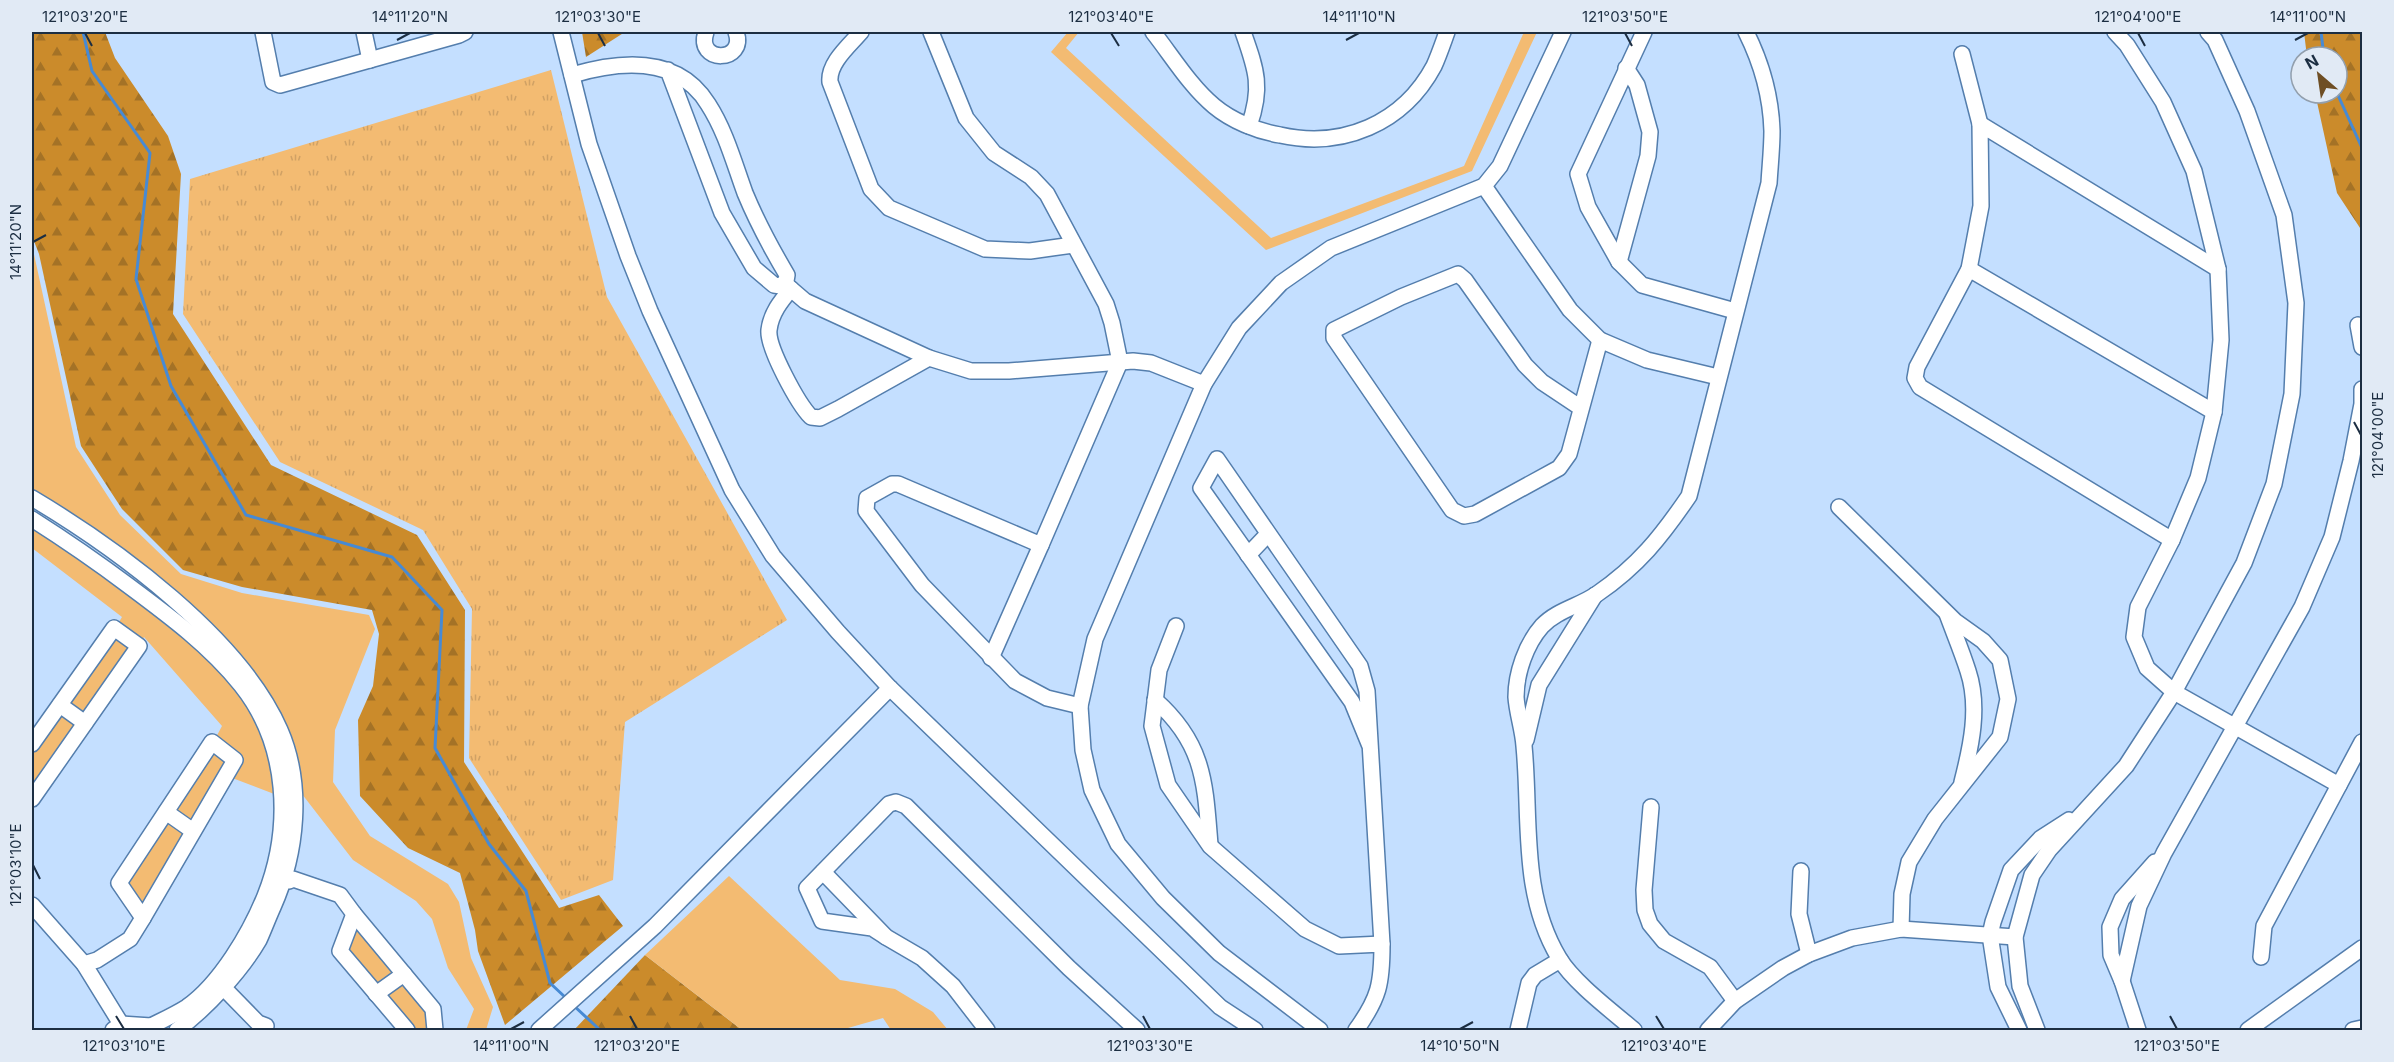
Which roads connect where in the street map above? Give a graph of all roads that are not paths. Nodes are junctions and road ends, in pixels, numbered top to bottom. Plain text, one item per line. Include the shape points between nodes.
1 (263, 32) edge
2 (364, 32) edge
3 (465, 32) edge
4 (561, 32) edge
5 (704, 32) edge
6 (736, 32) edge
7 (861, 32) edge
8 (931, 32) edge
9 (1154, 32) edge
10 (1243, 32) edge
11 (1447, 32) edge
12 (1563, 32) edge
13 (1644, 32) edge
14 (1746, 32) edge
15 (2115, 32) edge
16 (2208, 32) edge
17 (1962, 54) dead end
18 (370, 60) junction
19 (1626, 68) junction
20 (668, 70) junction
21 (572, 75) junction
22 (1980, 124) junction
23 (1249, 126) junction
24 (1484, 186) junction
25 (1073, 245) junction
26 (1619, 262) junction
27 (1969, 268) junction
28 (2218, 269) junction
29 (788, 286) junction
30 (1735, 311) junction
31 (2358, 325) dead end
32 (1600, 340) junction
33 (2362, 347) edge
34 (929, 358) junction
35 (1120, 362) junction
36 (1718, 377) junction
37 (1204, 384) junction
38 (2362, 389) edge
39 (1581, 408) junction
40 (2214, 412) junction
41 (32, 498) edge
42 (1839, 507) dead end
43 (32, 519) edge
44 (1268, 534) junction
45 (2172, 540) junction
46 (1041, 545) junction
47 (1248, 555) junction
48 (1595, 595) junction
49 (1947, 614) junction
50 (1328, 623) junction
51 (1176, 626) dead end
52 (197, 631) junction
53 (1312, 645) junction
54 (991, 658) junction
55 (890, 688) junction
56 (2174, 692) junction
57 (1155, 700) junction
58 (60, 705) junction
59 (1080, 706) junction
60 (85, 723) junction
61 (2235, 726) junction
62 (2362, 742) edge
63 (32, 744) edge
64 (1370, 746) junction
65 (1524, 746) junction
66 (2339, 785) junction
67 (1960, 788) junction
68 (32, 799) edge
69 (1651, 807) dead end
70 (2085, 811) junction
71 (166, 812) junction
72 (194, 831) junction
73 (1210, 846) junction
74 (2164, 853) junction
75 (1801, 871) dead end
76 (823, 872) junction
77 (282, 878) junction
78 (32, 905) edge
79 (354, 914) junction
80 (140, 923) junction
81 (1901, 929) junction
82 (1990, 935) junction
83 (886, 937) junction
84 (2015, 937) junction
85 (1382, 944) junction
86 (2362, 948) edge
87 (1809, 954) junction
88 (2260, 957) dead end
89 (1560, 960) junction
90 (88, 962) junction
91 (404, 974) junction
92 (2122, 981) junction
93 (222, 987) junction
94 (376, 994) junction
95 (1735, 1001) junction
96 (117, 1027) edge
97 (982, 1027) edge
98 (1623, 1027) edge
99 (152, 1028) edge
100 (267, 1028) edge
101 (2362, 1028) edge
102 (177, 1030) edge
103 (407, 1030) edge
104 (435, 1030) edge
105 (539, 1030) edge
106 (1137, 1030) edge
107 (1255, 1030) edge
108 (1320, 1030) edge
109 (1356, 1030) edge
110 (1518, 1030) edge
111 (1708, 1030) edge
112 (2019, 1030) edge
113 (2037, 1030) edge
114 (2138, 1030) edge
115 (2248, 1030) edge
116 (2353, 1030) edge

1 - 18 street via 276,84
2 - 18 street
3 - 18 street
4 - 21 street
5 - 6 street via 707,50 723,56 736,46
7 - 25 street via 829,74 871,189 878,198 889,208 985,249 1030,250
8 - 25 street via 966,118 976,133 993,153 1031,177 1047,194
9 - 23 street via 1213,106
10 - 23 street via 1256,67 1257,105
11 - 23 street via 1434,65 1416,91 1389,117 1361,131 1316,141
12 - 24 street via 1500,166
13 - 19 street
14 - 30 street via 1766,87 1772,131 1768,183
15 - 28 street via 2163,102 2194,171
16 - 56 street via 2247,111 2284,214 2296,303 2292,394 2274,484 2244,563
17 - 22 street
19 - 26 street via 1637,85 1650,132 1648,156
19 - 26 street via 1578,174 1588,207
20 - 21 street via 628,63
20 - 29 street via 686,80 707,102 765,238 787,275
20 - 29 street via 722,213 754,268 774,285
21 - 55 street via 589,144 628,256 732,490 773,556
22 - 27 street via 1981,206
22 - 28 street
24 - 32 street via 1570,310
24 - 37 street via 1331,248 1281,283 1239,328
25 - 35 street via 1106,304
26 - 30 street via 1642,285
27 - 40 street
27 - 45 street via 1917,367 1915,378 1920,387
28 - 40 street via 2221,340
29 - 34 street via 805,301
29 - 34 street via 770,321 769,333 784,372 811,417 820,418
30 - 36 street
31 - 33 street
32 - 36 street via 1647,360
32 - 39 street
34 - 35 street via 971,370 1009,371
35 - 37 street via 1151,363
35 - 46 street
36 - 48 street via 1689,496 1642,559
37 - 59 street via 1095,639
38 - 61 street via 2352,461 2332,537 2302,607
39 - 39 street via 1569,454 1559,468 1475,514 1464,516 1452,510 1334,338 1334,330 1458,274 1525,365 1542,382
40 - 45 street via 2198,478
41 - 52 street via 147,578
42 - 49 street
43 - 52 street
44 - 47 street
44 - 47 street via 1217,459 1201,488
44 - 50 street
45 - 56 street via 2138,607 2134,637 2147,668
46 - 54 street
46 - 54 street via 898,484 867,498 866,511 922,585
47 - 53 street
48 - 65 street via 1539,685
48 - 65 street via 1542,626 1522,660 1516,696
49 - 67 street via 1969,673 1973,712 1971,747
49 - 67 street via 1983,641 2000,660 2008,699 2000,737
50 - 53 street
50 - 64 street via 1360,666 1367,691
51 - 57 street via 1159,670
52 - 77 street via 234,659 253,682 281,731 294,785 295,814
53 - 64 street via 1352,702
54 - 59 street via 1015,681 1047,698
55 - 105 street via 655,926
55 - 107 street via 1213,1000
56 - 61 street
56 - 70 street via 2126,766
57 - 73 street via 1152,726 1168,785
57 - 73 street via 1169,712 1198,756 1205,784
58 - 60 street
58 - 60 street via 114,628 139,646
58 - 63 street
59 - 108 street via 1083,750 1092,790 1118,844 1163,898 1219,953
60 - 68 street
61 - 66 street
61 - 74 street
62 - 66 street
64 - 85 street
65 - 89 street via 1529,862 1538,912
66 - 88 street via 2264,926
67 - 81 street via 1908,862
69 - 95 street via 1644,890 1650,924 1664,941 1710,967
70 - 82 street via 2041,838 2011,870
70 - 84 street via 2032,875
71 - 72 street
71 - 72 street via 212,742 235,760
71 - 80 street via 119,883
72 - 80 street
73 - 85 street via 1305,929 1339,946
74 - 92 street via 2139,906
74 - 92 street via 2122,899 2110,927 2111,956
75 - 87 street via 1799,914
76 - 83 street
76 - 83 street via 807,888 822,921 872,928
76 - 106 street via 889,804 906,806
77 - 79 street via 291,885 345,900
77 - 93 street via 258,940
78 - 90 street
79 - 91 street
79 - 94 street via 340,951
80 - 90 street
81 - 82 street
81 - 87 street via 1852,938
82 - 84 street
82 - 112 street via 1998,987
83 - 97 street via 921,957 953,986
84 - 113 street via 2020,986
85 - 109 street via 1378,993
86 - 115 street
87 - 95 street
89 - 98 street
89 - 110 street via 1529,983
90 - 96 street
91 - 94 street
91 - 104 street via 433,1010
92 - 114 street
93 - 99 street
93 - 100 street
93 - 102 street via 196,1017
94 - 103 street
95 - 111 street
96 - 99 street
101 - 116 street

